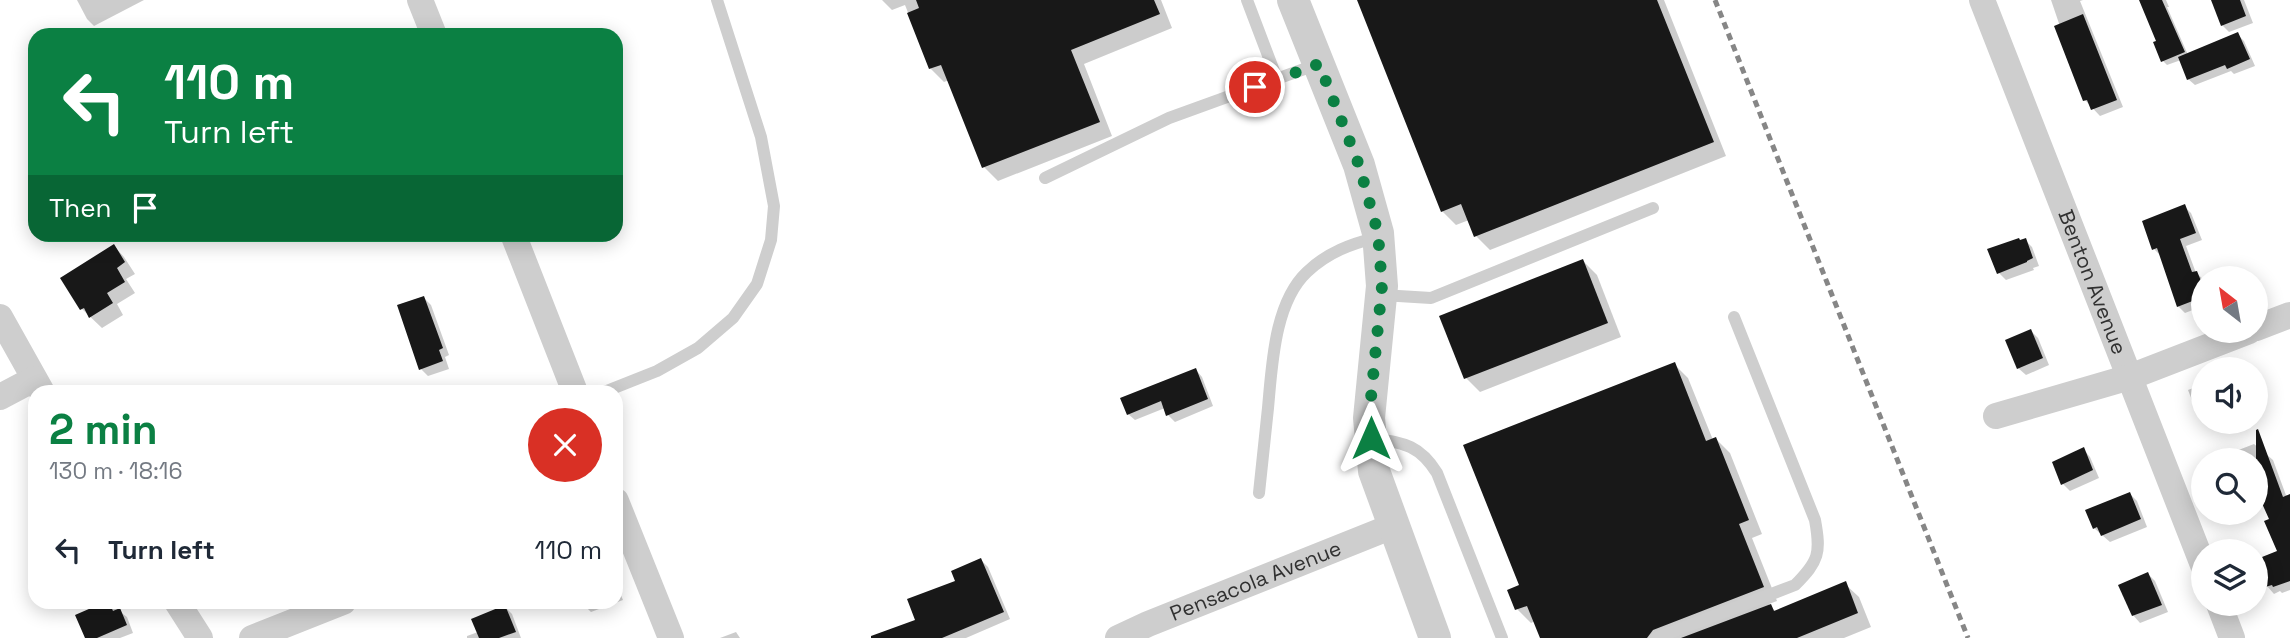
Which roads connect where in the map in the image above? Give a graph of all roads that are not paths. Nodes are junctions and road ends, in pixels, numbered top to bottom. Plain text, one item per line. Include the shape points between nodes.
1 (420, 0) edge
2 (717, 0) edge
3 (1247, 0) edge
4 (1293, 0) edge
5 (1982, 0) edge
6 (431, 28) edge
7 (1319, 64) junction
8 (1277, 79) junction
9 (1045, 178) dead end
10 (1653, 208) dead end
11 (1378, 237) junction
12 (516, 242) edge
13 (1381, 295) junction
14 (2290, 315) edge
15 (0, 317) edge
16 (1734, 317) dead end
17 (2268, 323) edge
18 (2218, 343) edge
19 (2130, 377) junction
20 (37, 385) edge
21 (572, 385) edge
22 (622, 385) edge
23 (28, 389) edge
24 (0, 397) edge
25 (1996, 416) dead end
26 (1371, 438) junction
27 (1259, 494) dead end
28 (623, 518) edge
29 (1393, 526) junction
30 (2193, 539) edge
31 (181, 609) edge
32 (325, 609) edge
33 (2224, 616) edge
34 (200, 638) edge
35 (252, 638) edge
36 (671, 638) edge
37 (1118, 638) edge
38 (1435, 638) edge
39 (1502, 638) edge
40 (1656, 638) edge
41 (2232, 638) edge

1 - 6 street
2 - 22 lane via 761,137 774,206 771,240 757,284 733,318 698,348
3 - 8 lane
4 - 7 street
5 - 19 street, Benton Avenue
7 - 8 lane
7 - 11 street via 1359,165
8 - 9 lane via 1169,118
10 - 13 lane via 1431,298
11 - 13 street
11 - 27 lane via 1331,253 1305,273 1287,301 1275,339
12 - 21 street
13 - 26 street
14 - 17 street
15 - 20 street
16 - 40 lane via 1815,520 1820,547 1811,569 1795,585
18 - 19 street
19 - 25 street
19 - 30 street, Benton Avenue
23 - 24 street
26 - 29 street via 1374,471
26 - 39 lane via 1404,443 1426,456 1437,473
28 - 36 street
29 - 37 street, Pensacola Avenue
29 - 38 street
31 - 34 street
32 - 35 street
33 - 41 street

